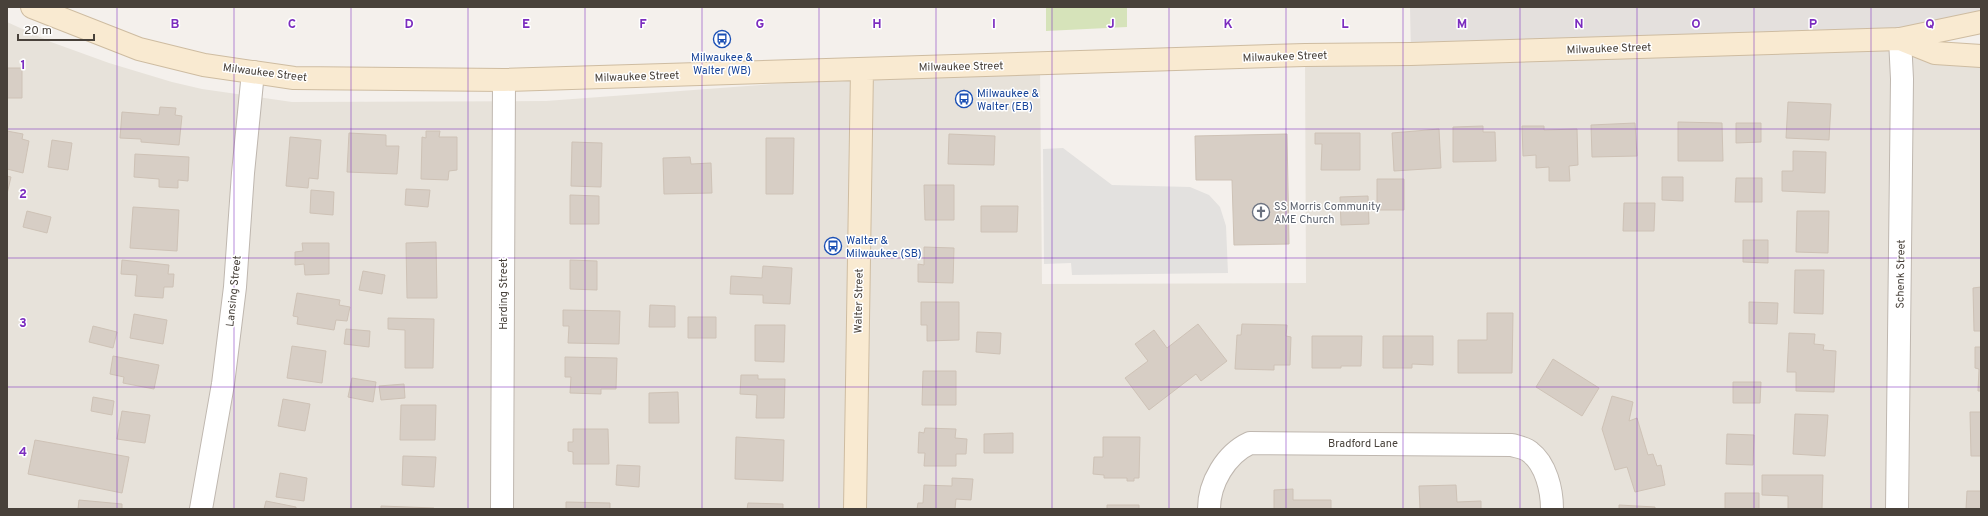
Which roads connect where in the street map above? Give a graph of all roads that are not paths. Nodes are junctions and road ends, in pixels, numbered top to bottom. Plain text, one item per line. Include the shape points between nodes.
1 (32, 7) edge
2 (1981, 22) edge
3 (1900, 39) junction
4 (1981, 56) edge
5 (862, 68) junction
6 (253, 72) junction
7 (504, 80) junction
8 (201, 509) edge
9 (502, 509) edge
10 (855, 509) edge
11 (1209, 509) edge
12 (1552, 509) edge
13 (1897, 509) edge

1 - 6 street, Milwaukee Street via 139,48 204,65
2 - 3 street, Milwaukee Street
3 - 4 street, Milwaukee Street via 1934,53
3 - 5 street, Milwaukee Street
3 - 13 street, Schenk Street via 1902,79
5 - 7 street, Milwaukee Street
5 - 10 street, Walter Street
6 - 7 street, Milwaukee Street via 294,78
6 - 8 street, Lansing Street via 234,294 223,384
7 - 9 street, Harding Street
11 - 12 street, Bradford Lane via 1213,487 1221,470 1230,457 1250,443 1512,445 1529,451 1539,461 1552,498

